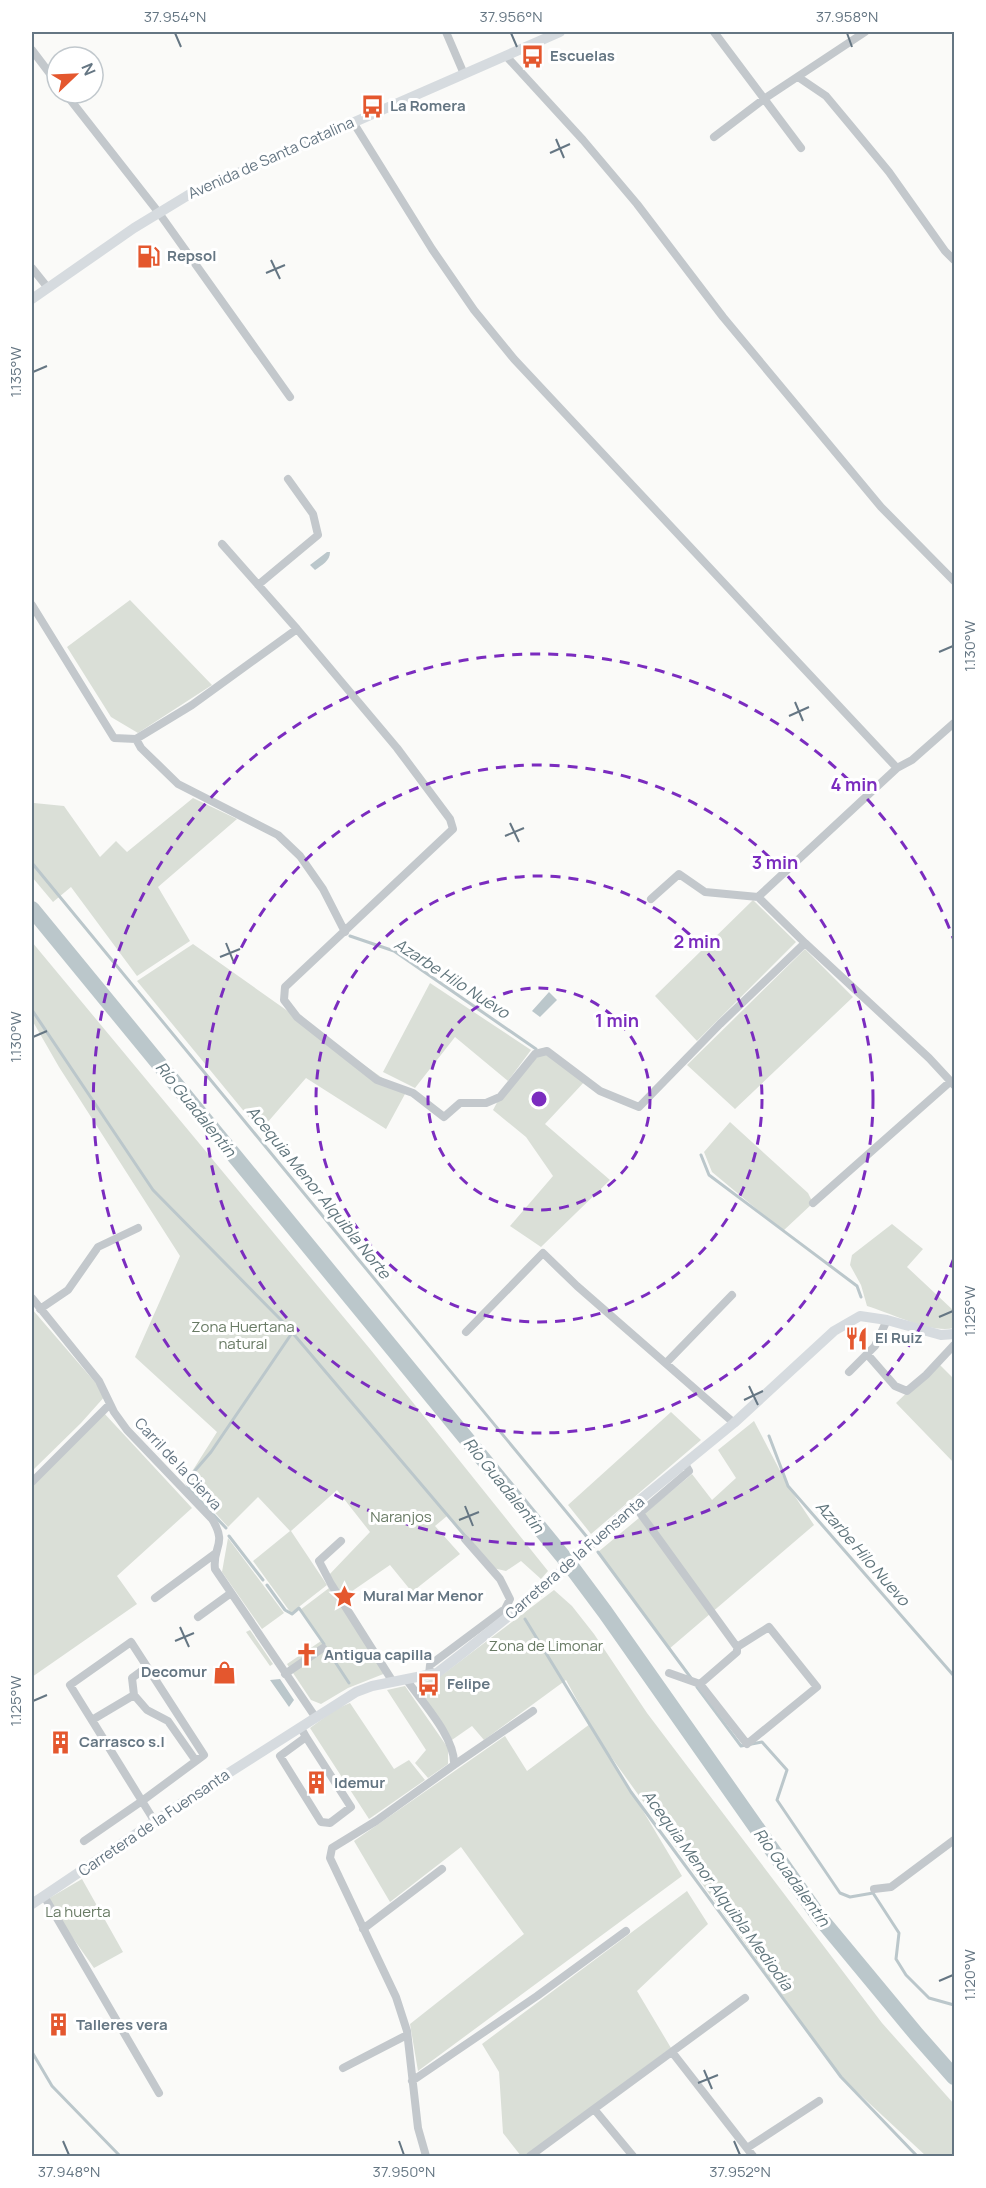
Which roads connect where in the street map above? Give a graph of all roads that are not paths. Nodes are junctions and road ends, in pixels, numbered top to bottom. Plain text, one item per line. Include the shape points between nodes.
1 (446, 32) edge
2 (560, 32) edge
3 (714, 32) edge
4 (865, 32) edge
5 (32, 50) edge
6 (506, 56) junction
7 (45, 67) edge
8 (464, 74) junction
9 (798, 77) junction
10 (764, 99) junction
11 (74, 105) edge
12 (353, 122) junction
13 (714, 137) dead end
14 (801, 148) dead end
15 (159, 213) junction
16 (954, 260) edge
17 (32, 268) edge
18 (48, 288) junction
19 (32, 299) edge
20 (290, 396) dead end
21 (288, 479) dead end
22 (222, 544) dead end
23 (954, 581) edge
24 (258, 585) junction
25 (32, 605) edge
26 (297, 629) junction
27 (954, 723) edge
28 (136, 739) junction
29 (897, 768) junction
30 (758, 897) junction
31 (651, 899) dead end
32 (345, 932) junction
33 (805, 942) junction
34 (953, 1083) edge
35 (813, 1203) dead end
36 (138, 1228) dead end
37 (732, 1295) dead end
38 (32, 1298) edge
39 (40, 1309) junction
40 (887, 1320) junction
41 (466, 1332) dead end
42 (954, 1334) edge
43 (954, 1345) edge
44 (867, 1354) junction
45 (666, 1363) junction
46 (849, 1372) dead end
47 (110, 1404) junction
48 (734, 1423) junction
49 (685, 1464) junction
50 (32, 1482) edge
51 (465, 1539) dead end
52 (341, 1541) dead end
53 (217, 1552) junction
54 (231, 1593) junction
55 (154, 1598) dead end
56 (198, 1617) dead end
57 (737, 1647) junction
58 (322, 1648) dead end
59 (147, 1667) junction
60 (669, 1673) dead end
61 (285, 1674) junction
62 (429, 1675) junction
63 (406, 1679) junction
64 (393, 1682) junction
65 (700, 1684) junction
66 (134, 1695) junction
67 (533, 1711) dead end
68 (316, 1718) junction
69 (304, 1732) junction
70 (196, 1761) junction
71 (454, 1765) junction
72 (142, 1801) junction
73 (155, 1822) junction
74 (954, 1840) edge
75 (84, 1841) dead end
76 (442, 1869) dead end
77 (874, 1889) dead end
78 (44, 1896) junction
79 (32, 1904) edge
80 (363, 1929) junction
81 (626, 1931) dead end
82 (745, 1998) dead end
83 (407, 2035) junction
84 (672, 2052) junction
85 (343, 2068) dead end
86 (412, 2081) junction
87 (159, 2093) dead end
88 (819, 2101) dead end
89 (594, 2109) junction
90 (747, 2148) junction
91 (426, 2157) edge
92 (530, 2157) edge
93 (633, 2157) edge
94 (753, 2157) edge

1 - 8 street
2 - 6 main road, Avenida de Santa Catalina
3 - 10 street
4 - 9 street
5 - 7 street
6 - 8 main road, Avenida de Santa Catalina
6 - 23 street via 583,140 881,507
8 - 12 main road, Avenida de Santa Catalina
9 - 10 street
9 - 16 street via 826,96
10 - 13 street
10 - 14 street
11 - 15 street
12 - 15 main road, Avenida de Santa Catalina via 204,188
12 - 29 street via 468,301 514,358
15 - 18 main road, Avenida de Santa Catalina
15 - 20 street
17 - 18 street
18 - 19 main road, Avenida de Santa Catalina
21 - 24 street via 313,514 318,535
22 - 24 street
24 - 26 street
25 - 28 street via 114,738
26 - 28 street via 192,705
26 - 32 street via 397,748 450,819 453,830
27 - 29 street via 912,760
28 - 32 street via 178,784 278,835 300,856 323,889
29 - 30 street
30 - 31 street via 705,892 679,874
30 - 33 street
32 - 33 street via 285,987 284,1000 297,1017 377,1080 413,1093 444,1117 460,1103 486,1103 500,1097 535,1054 547,1051 600,1091 639,1107
33 - 34 street
34 - 35 street
36 - 39 street via 98,1247 68,1290
37 - 45 street
38 - 39 street, Carril de la Cierva
39 - 47 street, Carril de la Cierva via 99,1381
40 - 42 main road, Carretera de la Fuensanta via 941,1335
40 - 44 street
40 - 48 main road, Carretera de la Fuensanta via 860,1316 834,1331
41 - 45 street via 543,1253
43 - 44 street via 907,1391 895,1386
44 - 46 street
45 - 48 street
47 - 50 street
47 - 53 street, Carril de la Cierva via 127,1430 212,1519 221,1542
48 - 49 main road, Carretera de la Fuensanta
49 - 57 street via 689,1471 640,1513
49 - 62 main road, Carretera de la Fuensanta via 630,1508 540,1592 437,1673
51 - 62 street via 500,1579 510,1599 505,1609 430,1665
52 - 64 street via 319,1561
53 - 54 street, Carril de la Cierva via 215,1569
53 - 55 street
54 - 56 street
54 - 61 street, Carril de la Cierva
57 - 65 street via 737,1652
57 - 65 street via 769,1627 817,1687 747,1744
58 - 61 street
59 - 66 street via 132,1678
59 - 70 street via 204,1755
59 - 72 street via 131,1642 70,1685
60 - 65 street
61 - 68 street, Carril de la Cierva
62 - 63 main road, Carretera de la Fuensanta
63 - 64 main road, Carretera de la Fuensanta
63 - 71 street via 448,1740 455,1755
64 - 68 main road, Carretera de la Fuensanta via 356,1692
66 - 70 street via 147,1710 168,1721
66 - 72 street via 92,1720
67 - 71 street
68 - 69 main road, Carretera de la Fuensanta
69 - 69 street via 351,1807 330,1823 321,1822 280,1756
69 - 73 main road, Carretera de la Fuensanta
70 - 72 street
71 - 80 street via 332,1848 330,1858
72 - 73 street
72 - 75 street
73 - 78 main road, Carretera de la Fuensanta
74 - 77 street via 891,1887
76 - 80 street
78 - 79 main road, Carretera de la Fuensanta
78 - 87 street
80 - 83 street via 396,1997
81 - 86 street
82 - 84 street
83 - 85 street
83 - 86 street
84 - 89 street
84 - 90 street
86 - 91 street
88 - 90 street
89 - 92 street
89 - 93 street
90 - 94 street

